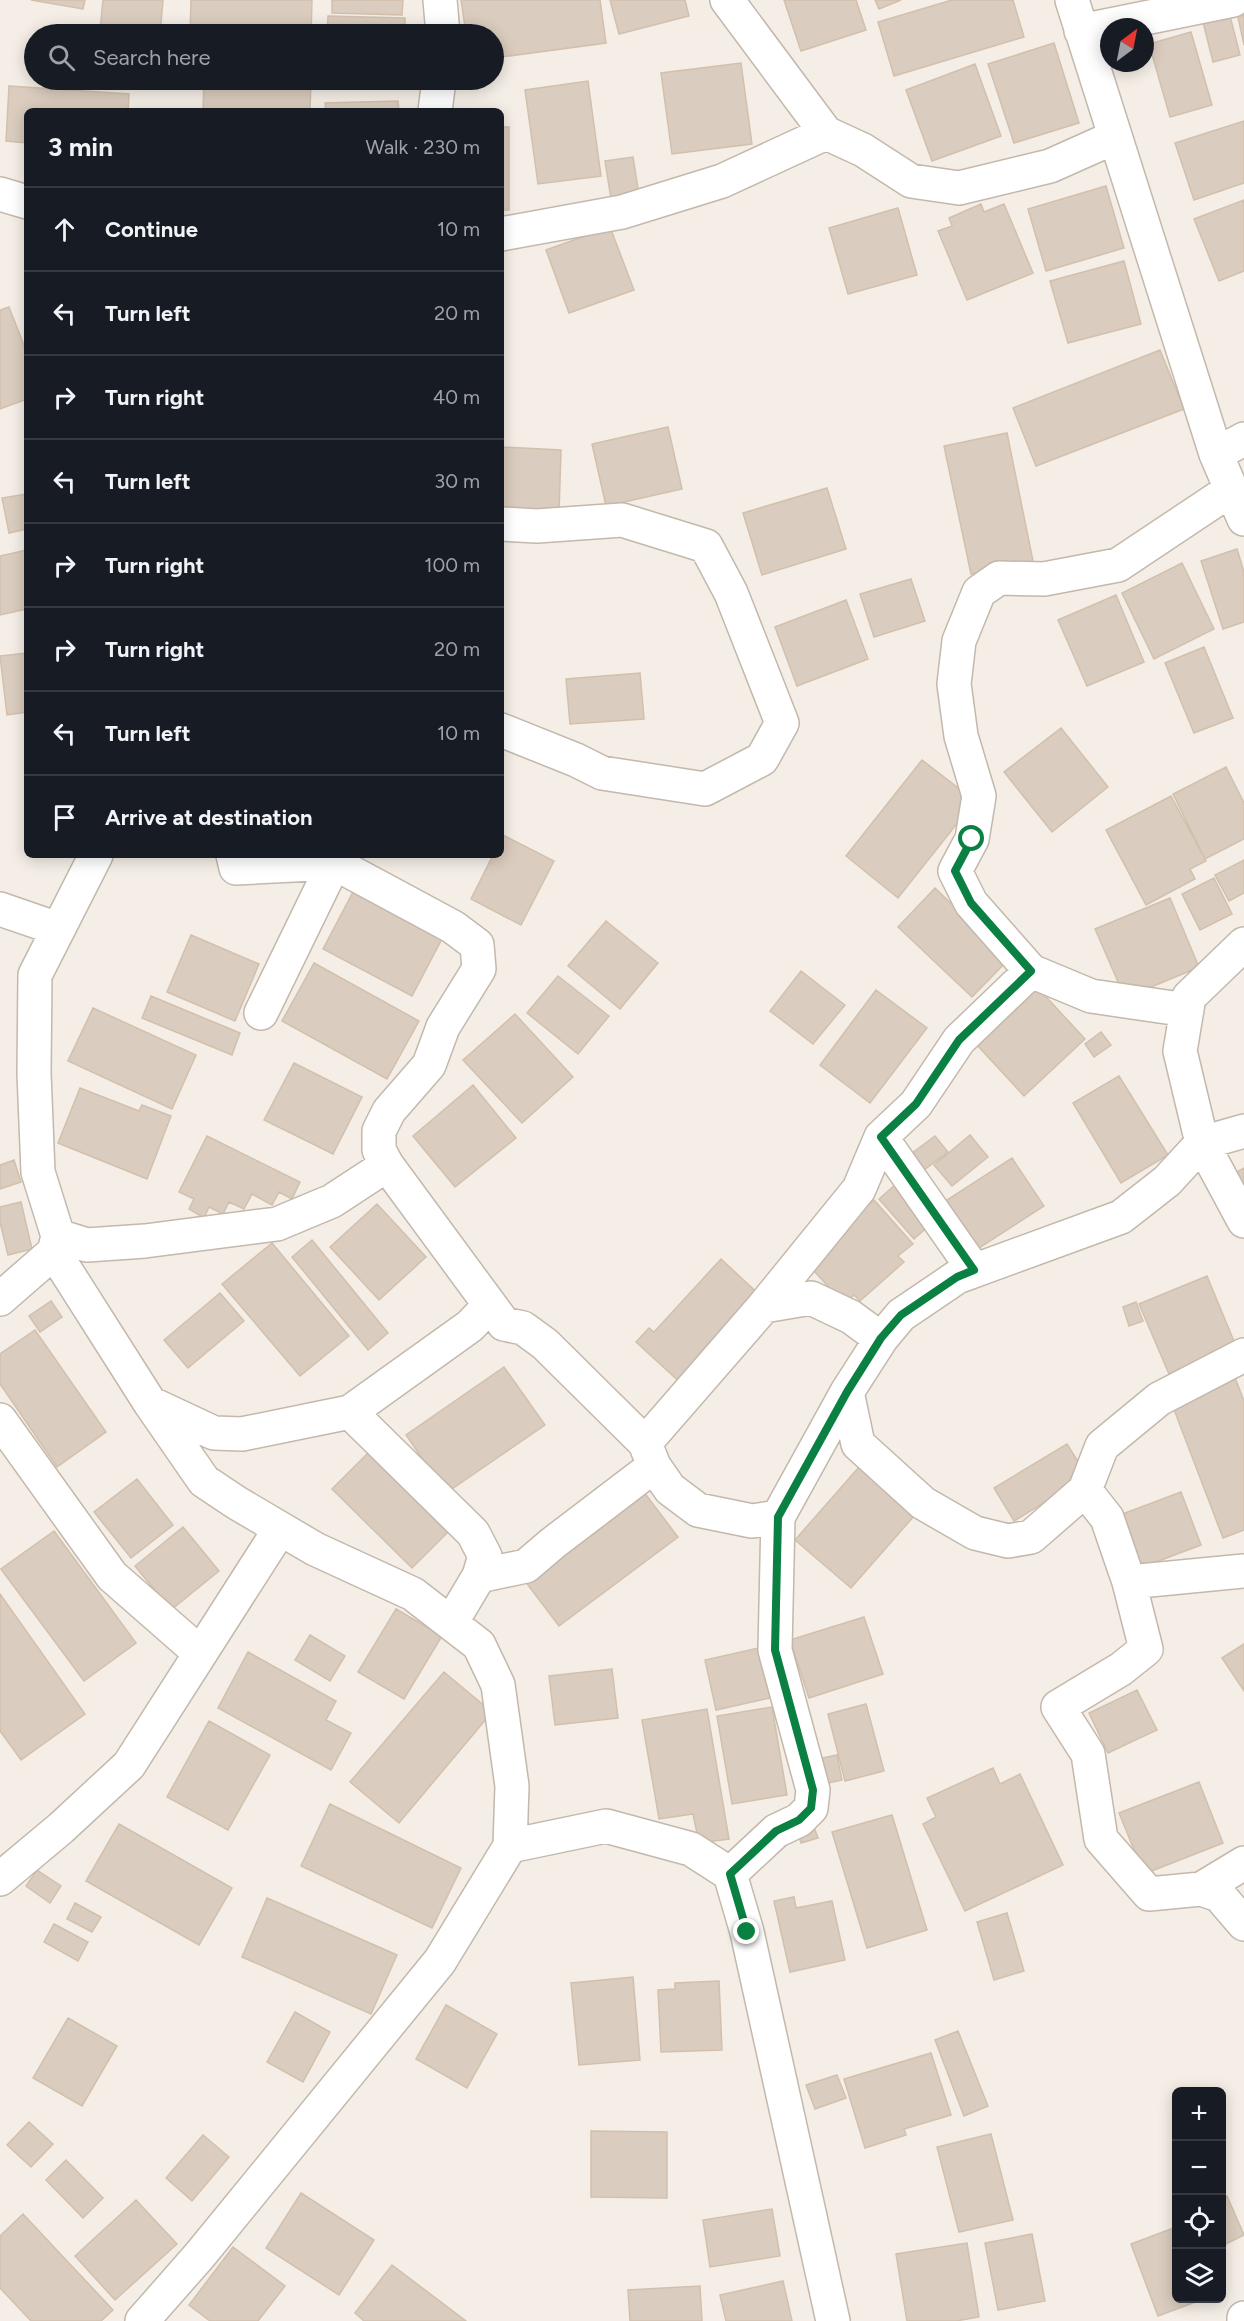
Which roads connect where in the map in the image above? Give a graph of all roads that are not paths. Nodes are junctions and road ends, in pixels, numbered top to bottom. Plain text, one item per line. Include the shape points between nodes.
1 (440, 0) edge
2 (727, 0) edge
3 (1072, 0) edge
4 (1233, 0) edge
5 (442, 24) edge
6 (1081, 31) junction
7 (437, 90) edge
8 (435, 108) edge
9 (826, 133) junction
10 (1115, 137) junction
11 (0, 194) edge
12 (24, 201) edge
13 (504, 233) edge
14 (1244, 439) edge
15 (1216, 454) junction
16 (1238, 504) edge
17 (504, 524) edge
18 (504, 731) edge
19 (94, 858) edge
20 (234, 858) edge
21 (334, 863) junction
22 (0, 909) edge
23 (58, 929) junction
24 (1244, 944) edge
25 (1031, 971) junction
26 (1187, 1010) junction
27 (261, 1012) dead end
28 (1244, 1131) edge
29 (881, 1137) junction
30 (1202, 1143) junction
31 (387, 1165) junction
32 (1244, 1221) edge
33 (56, 1244) junction
34 (974, 1270) junction
35 (0, 1299) edge
36 (490, 1305) junction
37 (764, 1306) junction
38 (881, 1338) junction
39 (1244, 1355) edge
40 (847, 1392) junction
41 (150, 1403) junction
42 (350, 1412) junction
43 (0, 1420) edge
44 (649, 1455) junction
45 (1085, 1490) junction
46 (778, 1517) junction
47 (280, 1528) junction
48 (1244, 1571) edge
49 (479, 1576) junction
50 (1128, 1582) junction
51 (451, 1623) junction
52 (200, 1653) junction
53 (510, 1846) junction
54 (1244, 1863) edge
55 (730, 1874) junction
56 (0, 1880) edge
57 (1202, 1889) junction
58 (1244, 1924) edge
59 (142, 2321) edge
60 (833, 2321) edge

1 - 5 street
2 - 9 street
3 - 6 street
4 - 6 street
6 - 10 street
7 - 8 street
9 - 10 street via 863,150 910,181 960,188 1050,166
9 - 13 street via 722,181 622,212
10 - 15 street
11 - 12 street
14 - 15 street
15 - 16 street
16 - 25 street via 1118,565 1044,579 999,578 979,592 959,641 954,684 961,736 979,796 972,839 955,871 971,903
17 - 18 street via 622,520 706,546 731,593 782,723 762,759 705,789 602,773
19 - 23 street
20 - 21 street via 236,868
21 - 27 street
21 - 31 street via 453,927 477,945 479,969 443,1027 429,1065 389,1111 379,1131 379,1150
22 - 23 street
23 - 33 street via 35,975 34,1062 38,1172
24 - 26 street via 1189,997
25 - 26 street via 1091,996
25 - 29 street via 959,1040 916,1104
26 - 30 street via 1180,1051
28 - 30 street
29 - 34 street
29 - 37 street via 859,1189
30 - 32 street
30 - 34 street via 1167,1181 1121,1217
31 - 33 street via 332,1201 277,1224 133,1242
31 - 36 street
33 - 35 street
33 - 41 street
34 - 38 street via 901,1315
36 - 42 street via 470,1326
36 - 44 street via 504,1324 523,1328 544,1344
37 - 38 street via 811,1298 851,1317
37 - 44 street
38 - 40 street
39 - 45 street via 1159,1399 1102,1446
40 - 45 street via 858,1444 923,1503 975,1533 1008,1541 1031,1537
40 - 46 street
41 - 42 street via 213,1433 242,1434
41 - 47 street via 204,1480
42 - 49 street via 473,1533 485,1556
43 - 52 street via 112,1576
44 - 46 street via 670,1489 698,1510 752,1521
44 - 49 street via 526,1566
45 - 50 street via 1107,1518
46 - 55 street via 775,1650 813,1790 811,1808 799,1820 776,1831
47 - 51 street via 315,1549 412,1594
47 - 52 street
48 - 50 street
49 - 51 street
50 - 57 street via 1146,1650 1058,1707 1088,1754 1101,1839 1149,1894
51 - 53 street via 479,1645 498,1685 512,1786
52 - 56 street via 129,1765
53 - 55 street via 606,1826 691,1849
53 - 59 street via 440,1960
54 - 57 street
55 - 60 street via 747,1932
57 - 58 street via 1219,1895

